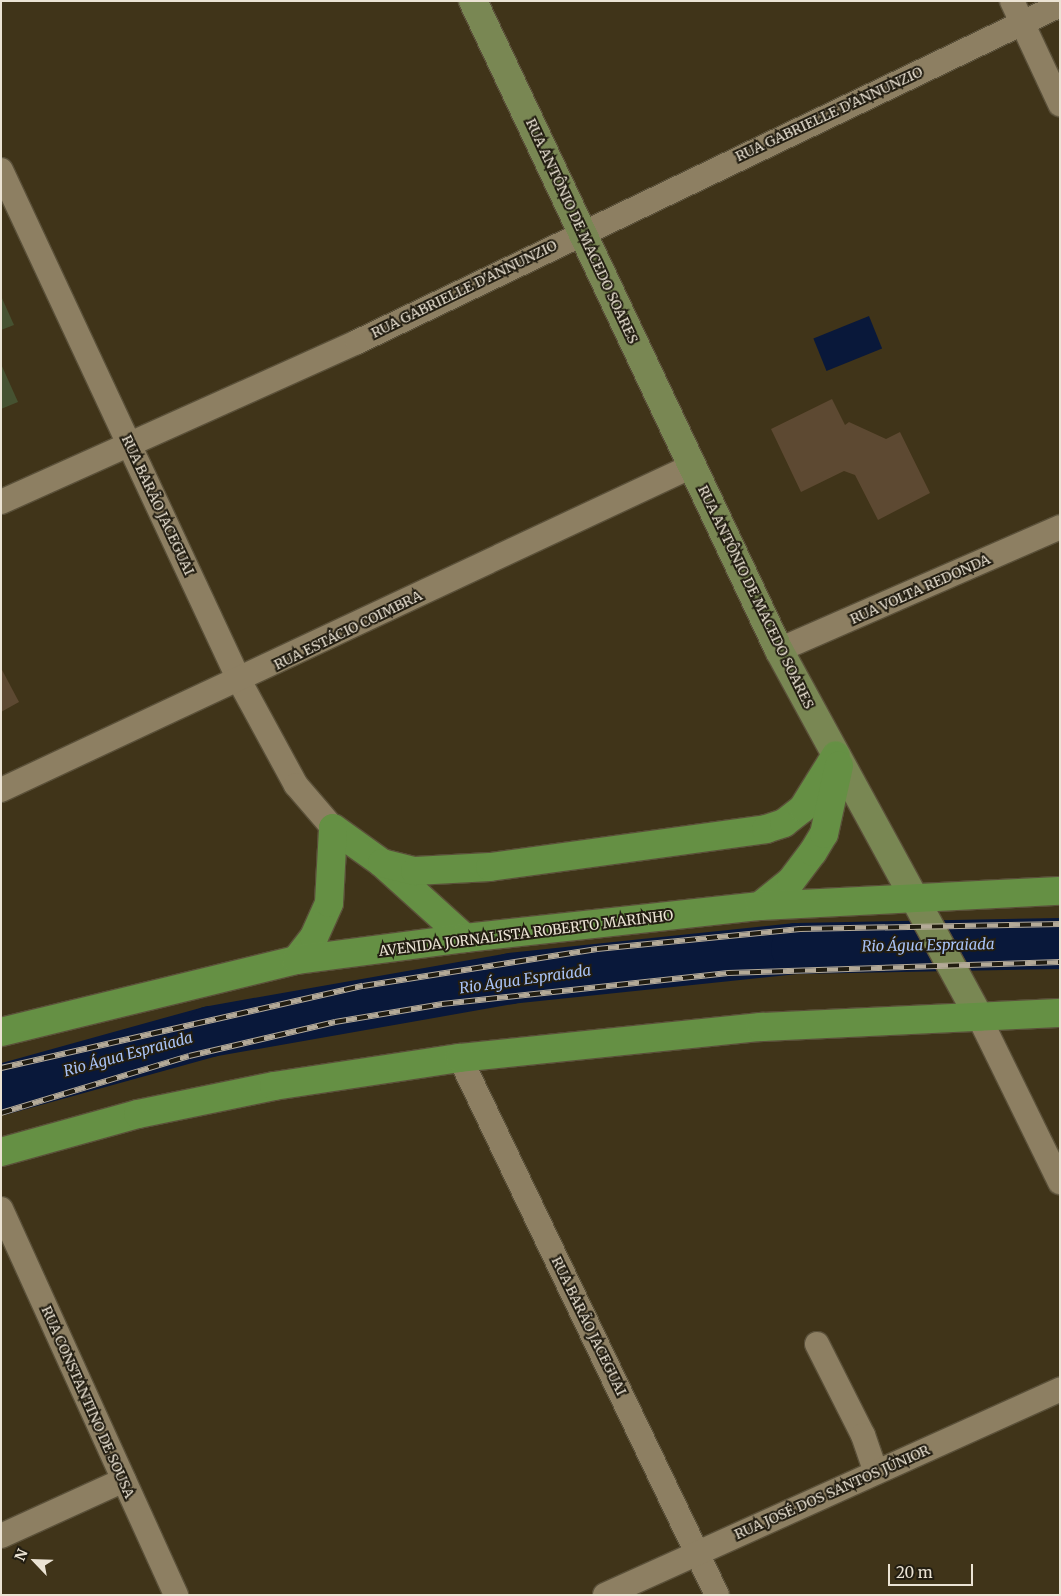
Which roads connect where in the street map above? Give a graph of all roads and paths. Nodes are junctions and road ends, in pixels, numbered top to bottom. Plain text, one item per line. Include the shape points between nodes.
1 (473, 1) edge
2 (1012, 1) edge
3 (1060, 5) edge
4 (1022, 23) junction
5 (1060, 104) edge
6 (1, 170) edge
7 (582, 231) junction
8 (130, 444) junction
9 (692, 466) junction
10 (1, 502) edge
11 (1060, 528) edge
12 (779, 650) junction
13 (240, 682) junction
14 (838, 758) junction
15 (1, 790) edge
16 (333, 828) junction
17 (382, 863) junction
18 (1060, 891) edge
19 (760, 906) junction
20 (918, 908) junction
21 (465, 938) junction
22 (296, 960) junction
23 (1060, 1013) edge
24 (979, 1017) junction
25 (1, 1032) edge
26 (460, 1058) junction
27 (1, 1152) edge
28 (1060, 1182) edge
29 (1, 1209) edge
30 (817, 1344) dead end
31 (1060, 1390) edge
32 (876, 1472) junction
33 (124, 1480) junction
34 (1, 1536) edge
35 (697, 1552) junction
36 (176, 1595) edge
37 (605, 1595) edge
38 (717, 1595) edge

1 - 7 main road, RUA ANTÔNIO DE MACEDO SOARES
2 - 4 street
3 - 4 street, RUA GABRIELLE D'ANNUNZIO
4 - 5 street
4 - 7 street, RUA GABRIELLE D'ANNUNZIO
6 - 8 street, RUA BARÃO JACEGUAI
7 - 8 street, RUA GABRIELLE D'ANNUNZIO via 358,342
7 - 9 main road, RUA ANTÔNIO DE MACEDO SOARES
8 - 10 street, RUA GABRIELLE D'ANNUNZIO
8 - 13 street, RUA BARÃO JACEGUAI
9 - 12 main road, RUA ANTÔNIO DE MACEDO SOARES
9 - 13 street, RUA ESTÁCIO COIMBRA
11 - 12 street, RUA VOLTA REDONDA
12 - 14 main road, RUA ANTÔNIO DE MACEDO SOARES
13 - 15 street, RUA ESTÁCIO COIMBRA
13 - 16 street, RUA BARÃO JACEGUAI via 296,785
14 - 17 main road via 803,808 784,823 766,829 490,868 415,871
14 - 19 main road via 820,840 804,868
14 - 20 main road, RUA ANTÔNIO DE MACEDO SOARES
16 - 17 main road
16 - 22 main road via 329,903 314,937
17 - 21 main road
18 - 20 main road, AVENIDA JORNALISTA ROBERTO MARINHO
19 - 20 main road, AVENIDA JORNALISTA ROBERTO MARINHO
19 - 21 main road, AVENIDA JORNALISTA ROBERTO MARINHO
20 - 24 main road, RUA ANTÔNIO DE MACEDO SOARES
21 - 22 main road, AVENIDA JORNALISTA ROBERTO MARINHO
22 - 25 main road, AVENIDA JORNALISTA ROBERTO MARINHO
23 - 24 main road
24 - 26 main road via 761,1027
24 - 28 street, RUA ANTÔNIO DE MACEDO SOARES
26 - 27 main road via 274,1086 138,1114
26 - 35 street, RUA BARÃO JACEGUAI
29 - 33 street, RUA CONSTANTINO DE SOUSA
30 - 32 street via 863,1435
31 - 32 street, RUA JOSÉ DOS SANTOS JÚNIOR
32 - 35 street, RUA JOSÉ DOS SANTOS JÚNIOR
33 - 34 street
33 - 36 street, RUA CONSTANTINO DE SOUSA
35 - 37 street, RUA JOSÉ DOS SANTOS JÚNIOR
35 - 38 street, RUA BARÃO JACEGUAI

